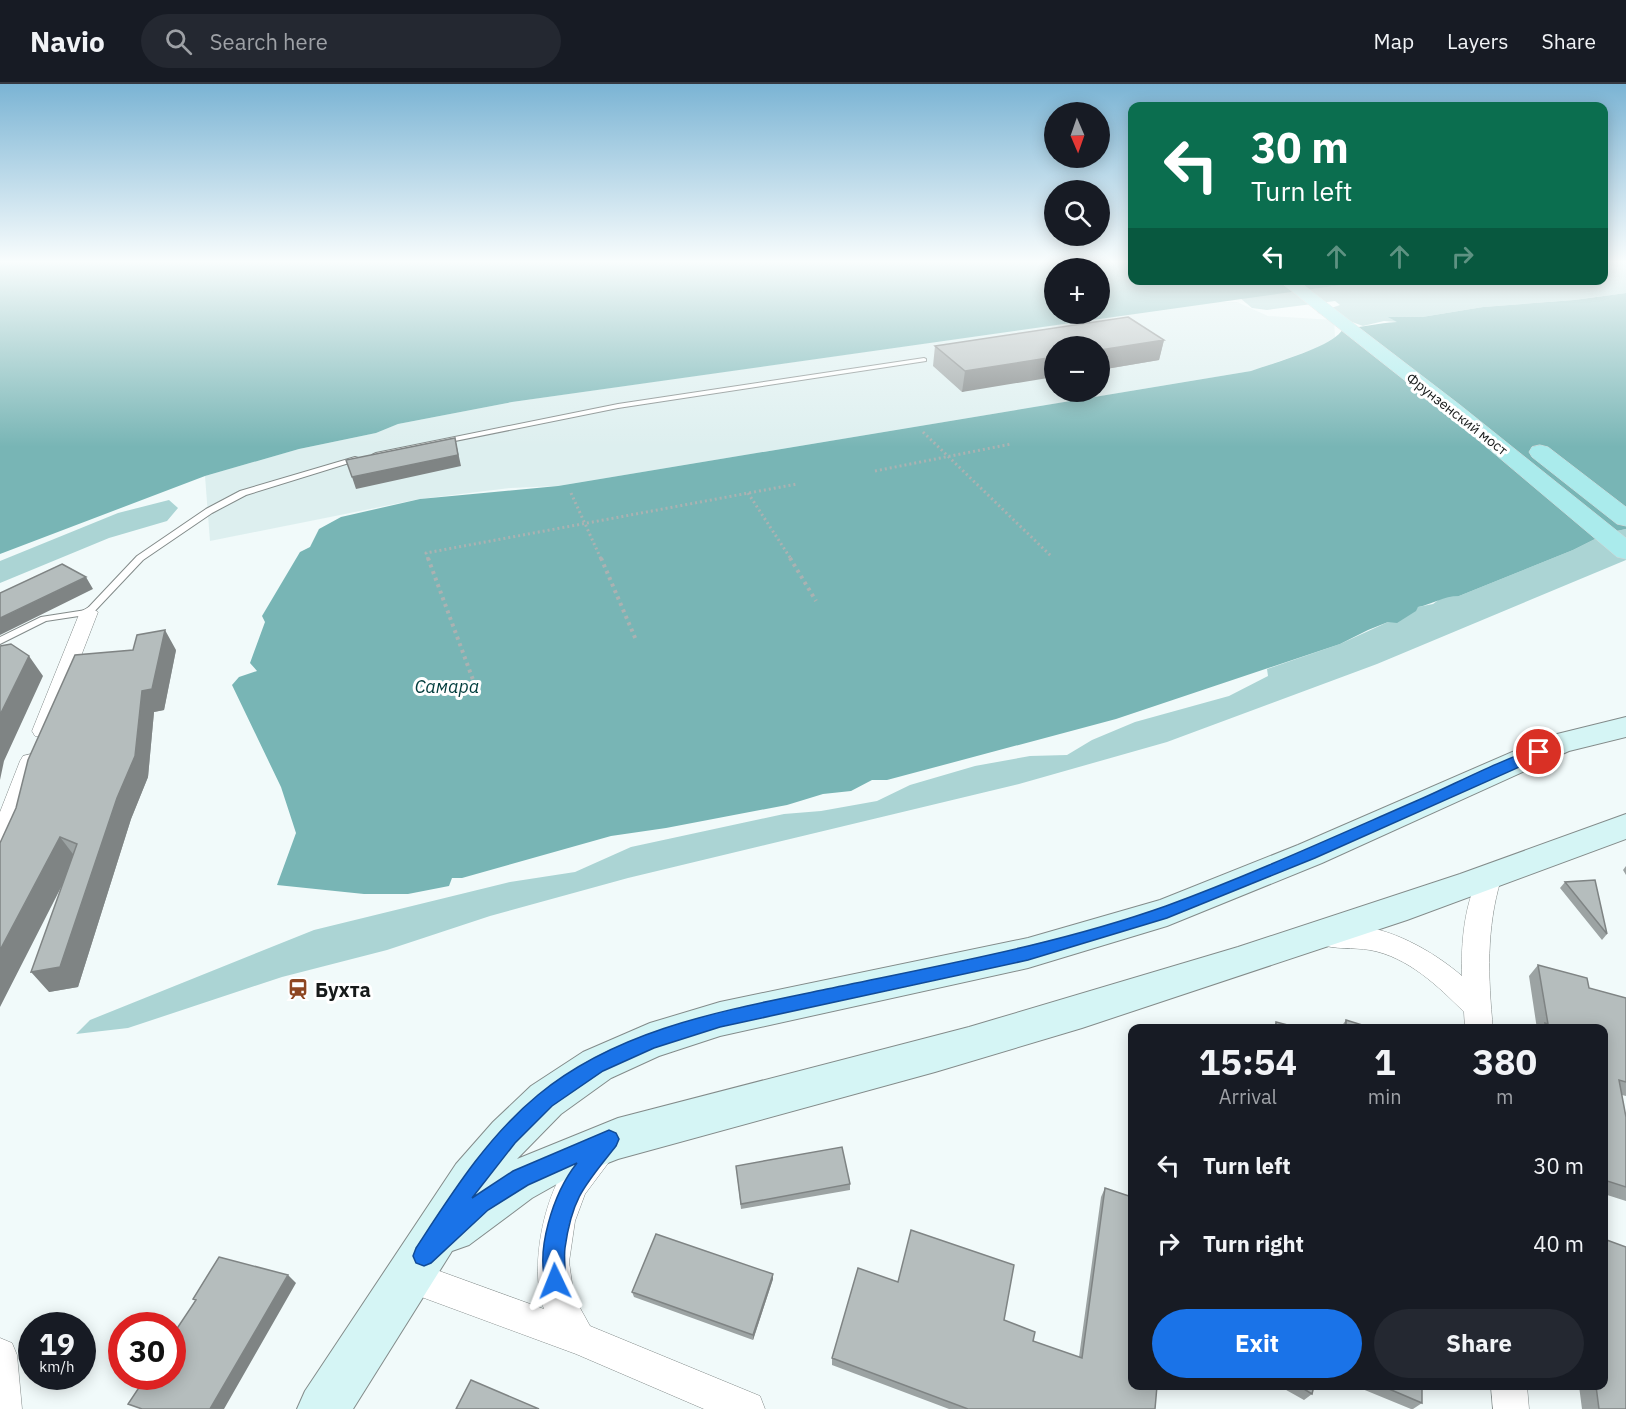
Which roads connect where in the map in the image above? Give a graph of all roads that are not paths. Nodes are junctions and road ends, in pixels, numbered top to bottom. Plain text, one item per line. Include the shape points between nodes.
1 (1342, 324) edge
2 (1370, 324) edge
3 (924, 360) dead end
4 (1479, 404) dead end
5 (1525, 440) dead end
6 (1626, 519) edge
7 (1626, 551) edge
8 (89, 612) junction
9 (0, 641) edge
10 (1626, 727) edge
11 (1626, 826) edge
12 (0, 841) edge
13 (1489, 879) junction
14 (1316, 938) junction
15 (1478, 1018) edge
16 (609, 1139) junction
17 (417, 1266) junction
18 (578, 1338) junction
19 (0, 1355) edge
20 (1509, 1390) edge
21 (4, 1409) edge
22 (323, 1409) edge
23 (747, 1409) edge
24 (1511, 1409) edge

1 - 7 main road, Фрунзенский мост
2 - 4 main road, Фрунзенский мост
3 - 8 lane via 607,409 404,448 304,473 243,493 209,511 140,558
5 - 6 main road, Фрунзенский мост
8 - 9 lane via 44,619
8 - 12 street
10 - 17 main road via 1560,743 1310,854 1167,912 1028,953 720,1019 650,1041 597,1065 546,1100 472,1179
11 - 13 main road
13 - 14 main road
13 - 15 street via 1478,911 1474,945
14 - 15 street via 1347,935 1399,947 1455,983
14 - 16 main road via 999,1036
16 - 17 main road via 520,1178 481,1203
16 - 18 street via 573,1184 559,1221 553,1262 558,1301
17 - 18 street
17 - 22 main road
18 - 23 street
19 - 21 street
20 - 24 street

